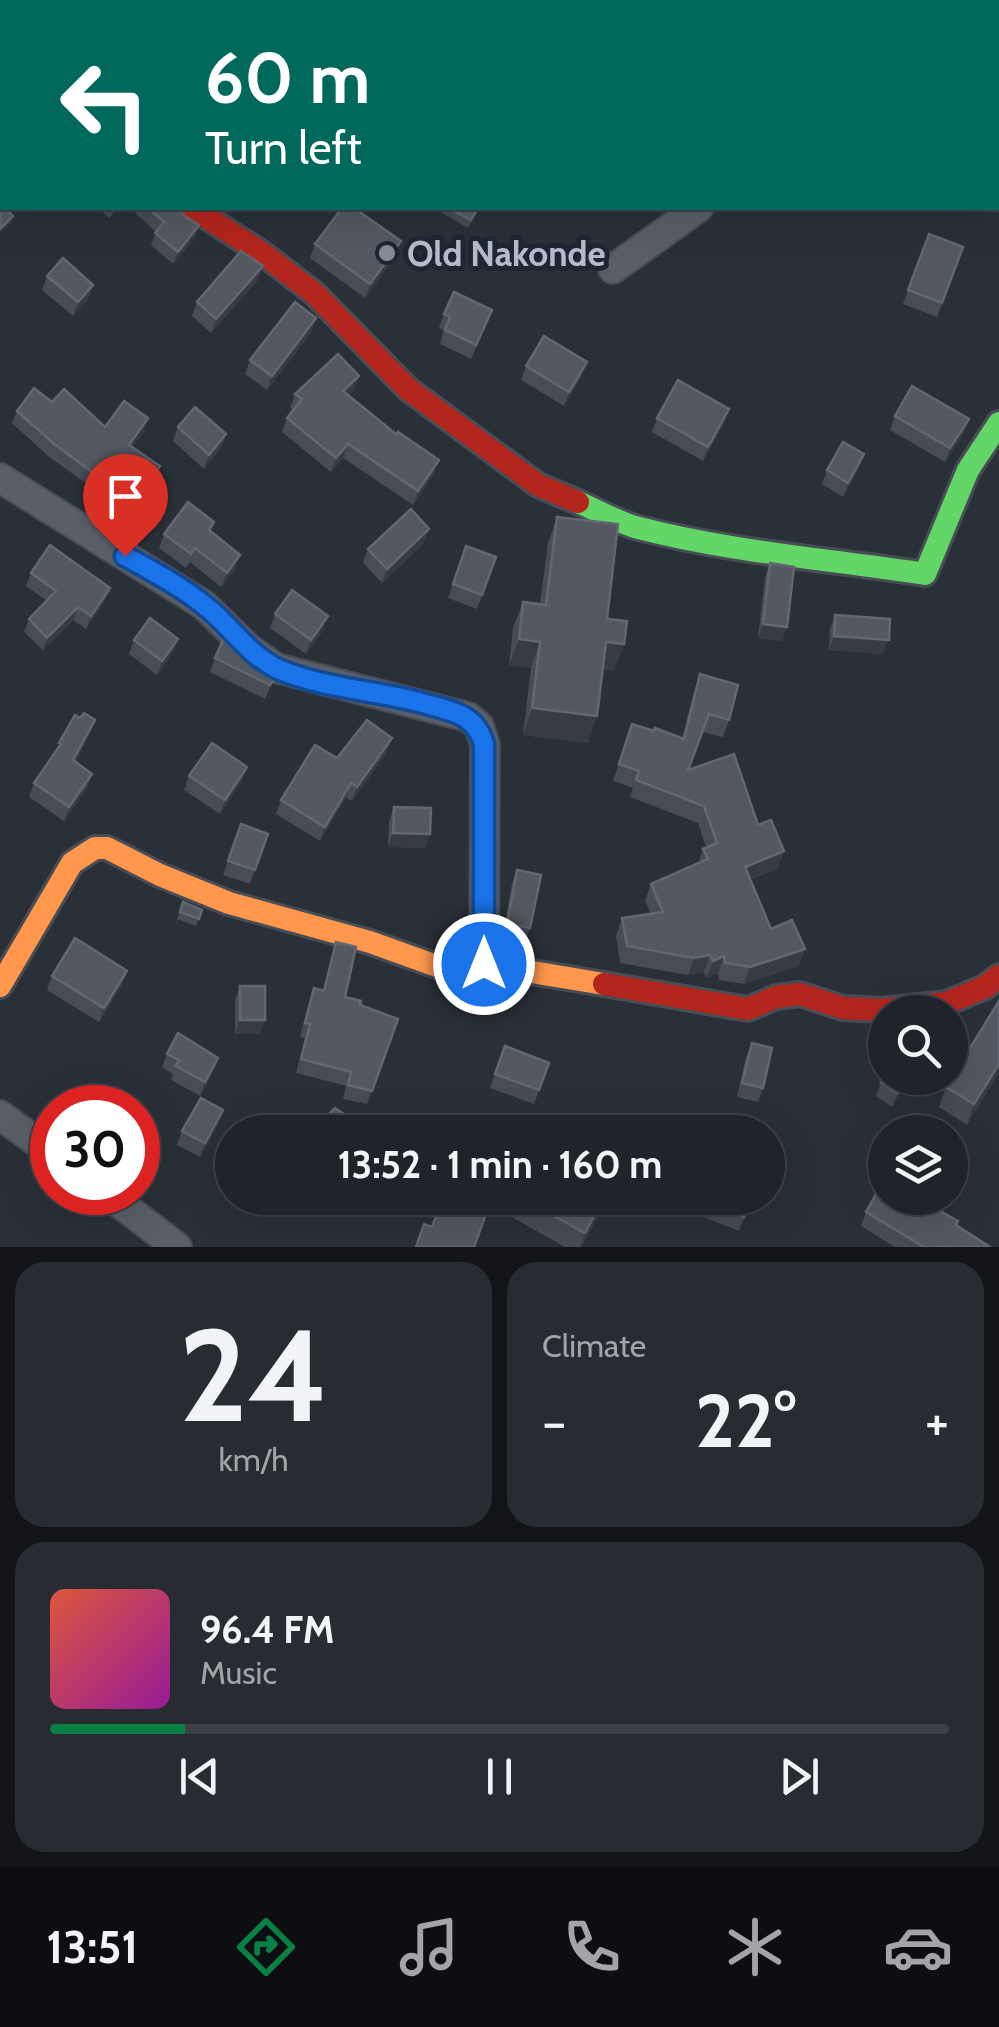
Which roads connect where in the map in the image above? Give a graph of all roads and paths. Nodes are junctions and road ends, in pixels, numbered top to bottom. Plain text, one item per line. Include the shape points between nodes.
1 (195, 210) edge
2 (695, 210) edge
3 (613, 269) dead end
4 (999, 423) edge
5 (0, 478) edge
6 (484, 964) junction
7 (999, 976) edge
8 (0, 986) edge
9 (0, 1115) edge
10 (30, 1137) edge
11 (136, 1215) edge
12 (178, 1247) edge

1 - 4 street via 314,292 454,425 538,485 632,526 778,556 926,574 968,470
2 - 3 street
5 - 6 street via 204,605 276,668 416,702 480,726
6 - 7 street via 748,1009 802,993 842,1008 925,1009 990,986
6 - 8 street via 445,969 229,902 94,848 72,864
9 - 10 street
11 - 12 street

